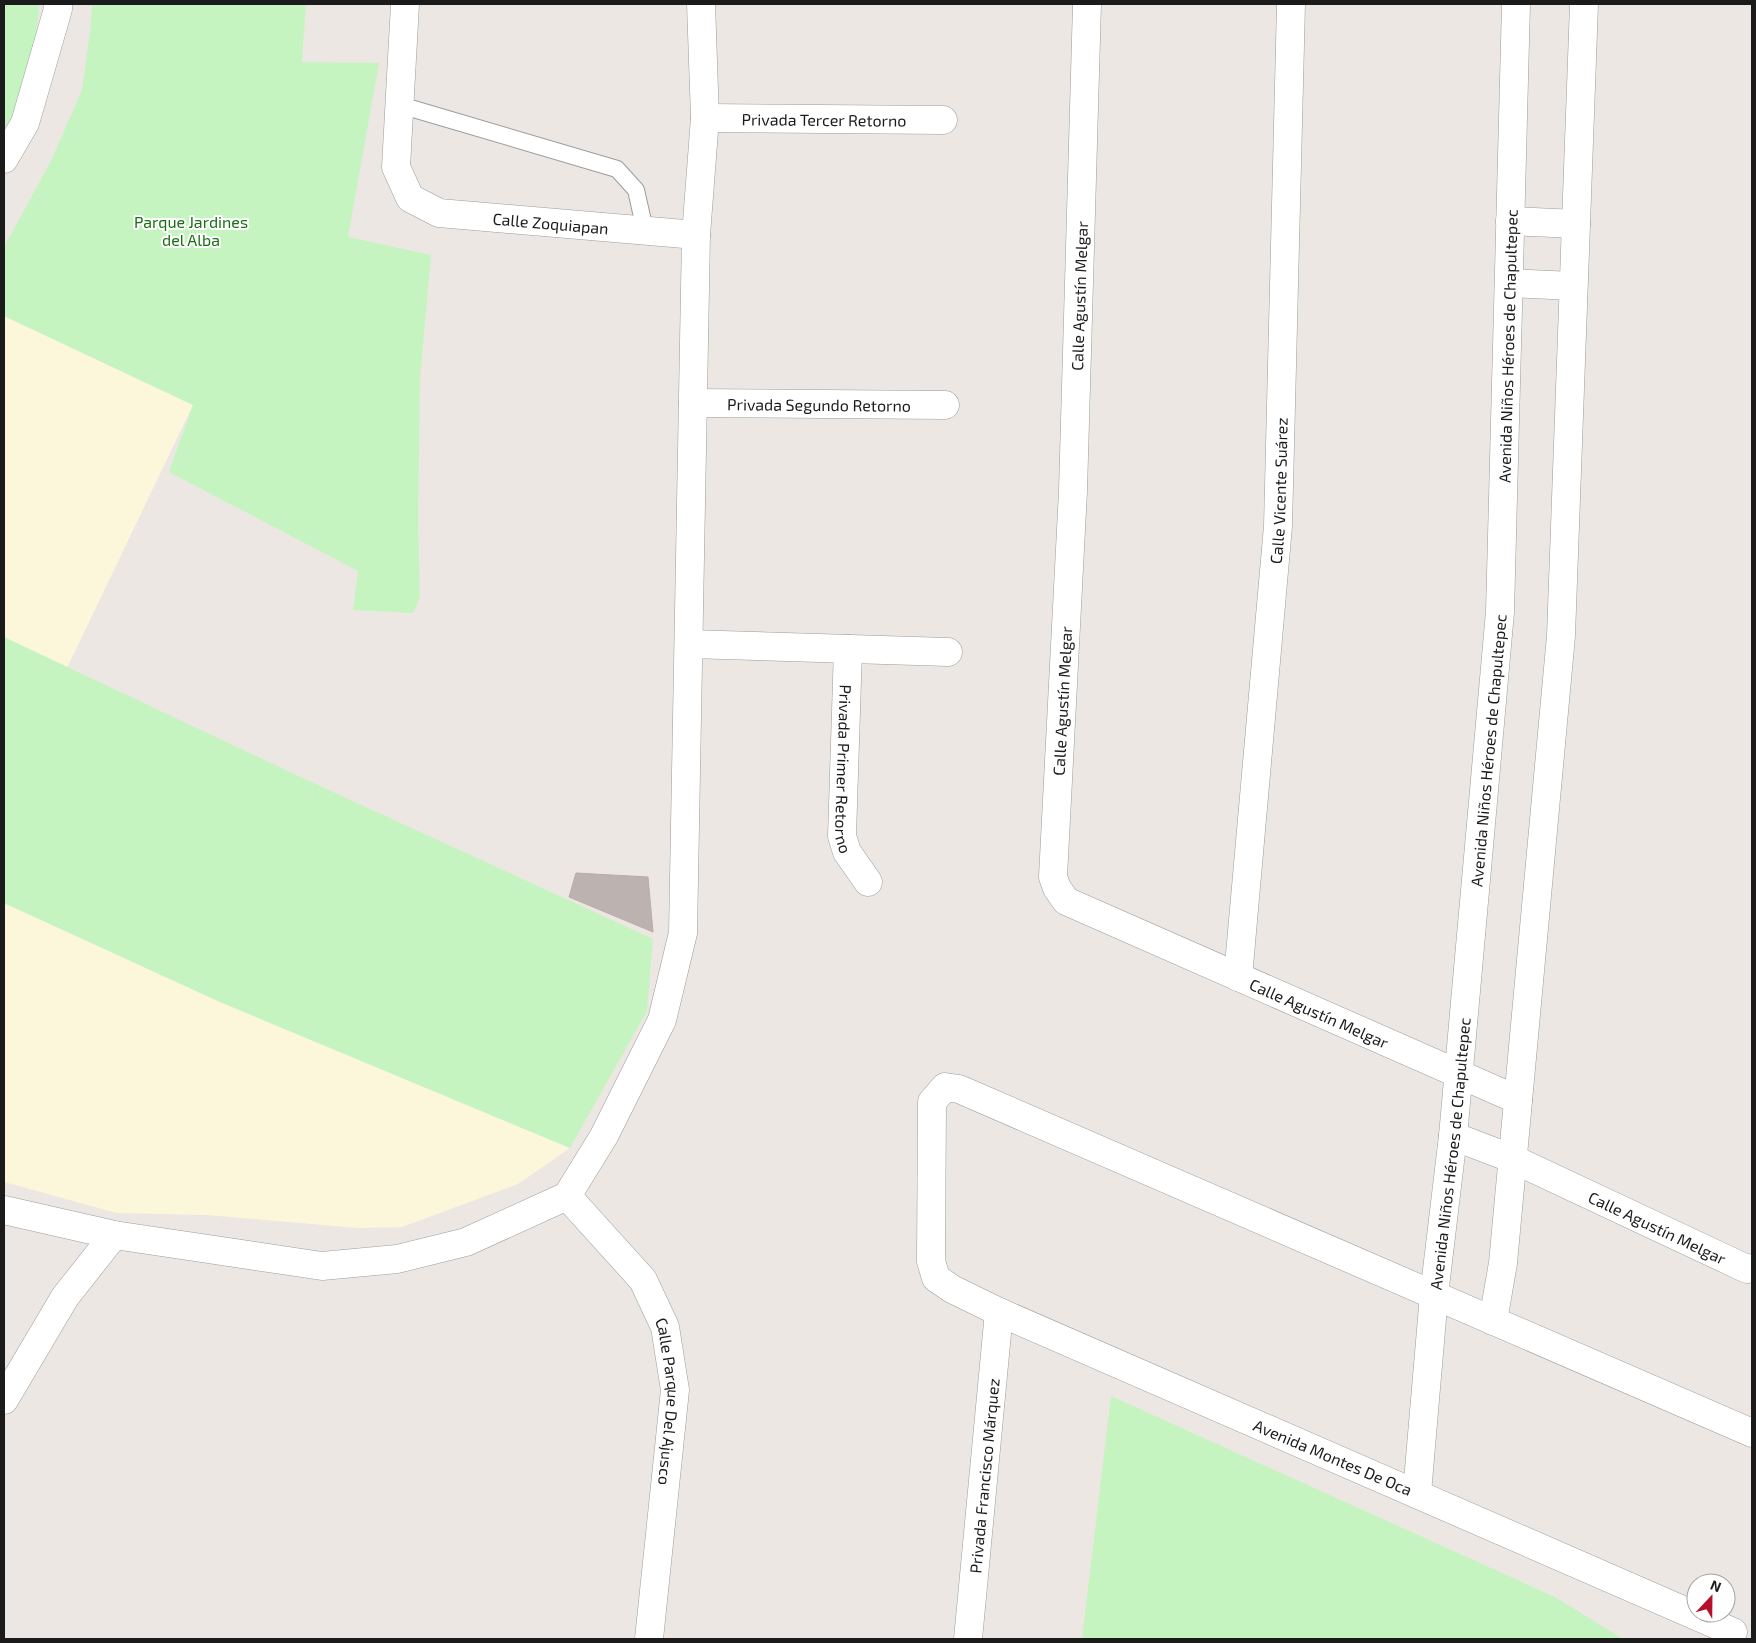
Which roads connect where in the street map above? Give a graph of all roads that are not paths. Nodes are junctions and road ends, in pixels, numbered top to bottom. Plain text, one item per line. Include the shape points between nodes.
1 (58, 4) edge
2 (405, 4) edge
3 (701, 4) edge
4 (1087, 4) edge
5 (1291, 4) edge
6 (1516, 4) edge
7 (1584, 4) edge
8 (400, 105) junction
9 (706, 118) junction
10 (942, 120) dead end
11 (6, 153) edge
12 (1510, 222) junction
13 (1576, 224) junction
14 (645, 230) junction
15 (696, 235) junction
16 (1509, 283) junction
17 (1573, 286) junction
18 (693, 403) junction
19 (945, 405) dead end
20 (689, 644) junction
21 (848, 649) junction
22 (948, 652) dead end
23 (868, 882) dead end
24 (1238, 977) junction
25 (1458, 1075) junction
26 (1518, 1100) junction
27 (1453, 1136) junction
28 (1513, 1159) junction
29 (568, 1196) junction
30 (4, 1210) edge
31 (114, 1235) junction
32 (1752, 1268) edge
33 (1434, 1295) junction
34 (999, 1312) junction
35 (1494, 1321) junction
36 (4, 1400) edge
37 (1752, 1433) edge
38 (1417, 1494) junction
39 (1732, 1632) dead end
40 (649, 1639) edge
41 (968, 1639) edge

1 - 11 street via 26,123
2 - 8 street
3 - 9 street
4 - 24 street, Calle Agustín Melgar via 1073,491 1053,877 1066,901
5 - 24 street, Calle Vicente Suárez via 1278,526
6 - 12 street, Avenida Niños Héroes de Chapultepec
7 - 13 street
8 - 14 lane via 617,169 636,190
8 - 14 street, Calle Zoquiapan via 396,168 410,198 439,213
9 - 10 street, Privada Tercer Retorno
9 - 15 street
12 - 13 street
12 - 16 street, Avenida Niños Héroes de Chapultepec
13 - 17 street
14 - 15 street, Calle Zoquiapan
15 - 18 street
16 - 17 street
16 - 25 street, Avenida Niños Héroes de Chapultepec via 1500,612
17 - 26 street via 1561,636
18 - 19 street, Privada Segundo Retorno
18 - 20 street
20 - 21 street
20 - 29 street via 682,933 662,1020 604,1136
21 - 22 street
21 - 23 street, Privada Primer Retorno via 842,836 847,852
24 - 25 street, Calle Agustín Melgar
25 - 26 street, Calle Agustín Melgar
25 - 27 street, Avenida Niños Héroes de Chapultepec
26 - 28 street
27 - 28 street, Calle Agustín Melgar
27 - 33 street, Avenida Niños Héroes de Chapultepec
28 - 32 street, Calle Agustín Melgar via 1747,1270
28 - 35 street
29 - 31 street via 466,1242 397,1259 322,1266
29 - 40 street, Calle Parque Del Ajusco via 643,1280 665,1326 675,1390
30 - 31 street
31 - 36 street via 65,1297
33 - 34 street, Avenida Montes De Oca via 959,1089 945,1087 932,1102 932,1261 936,1278
33 - 35 street
33 - 38 street, Avenida Niños Héroes de Chapultepec
34 - 38 street, Avenida Montes De Oca
34 - 41 street, Privada Francisco Márquez
35 - 37 street
38 - 39 street, Avenida Montes De Oca

